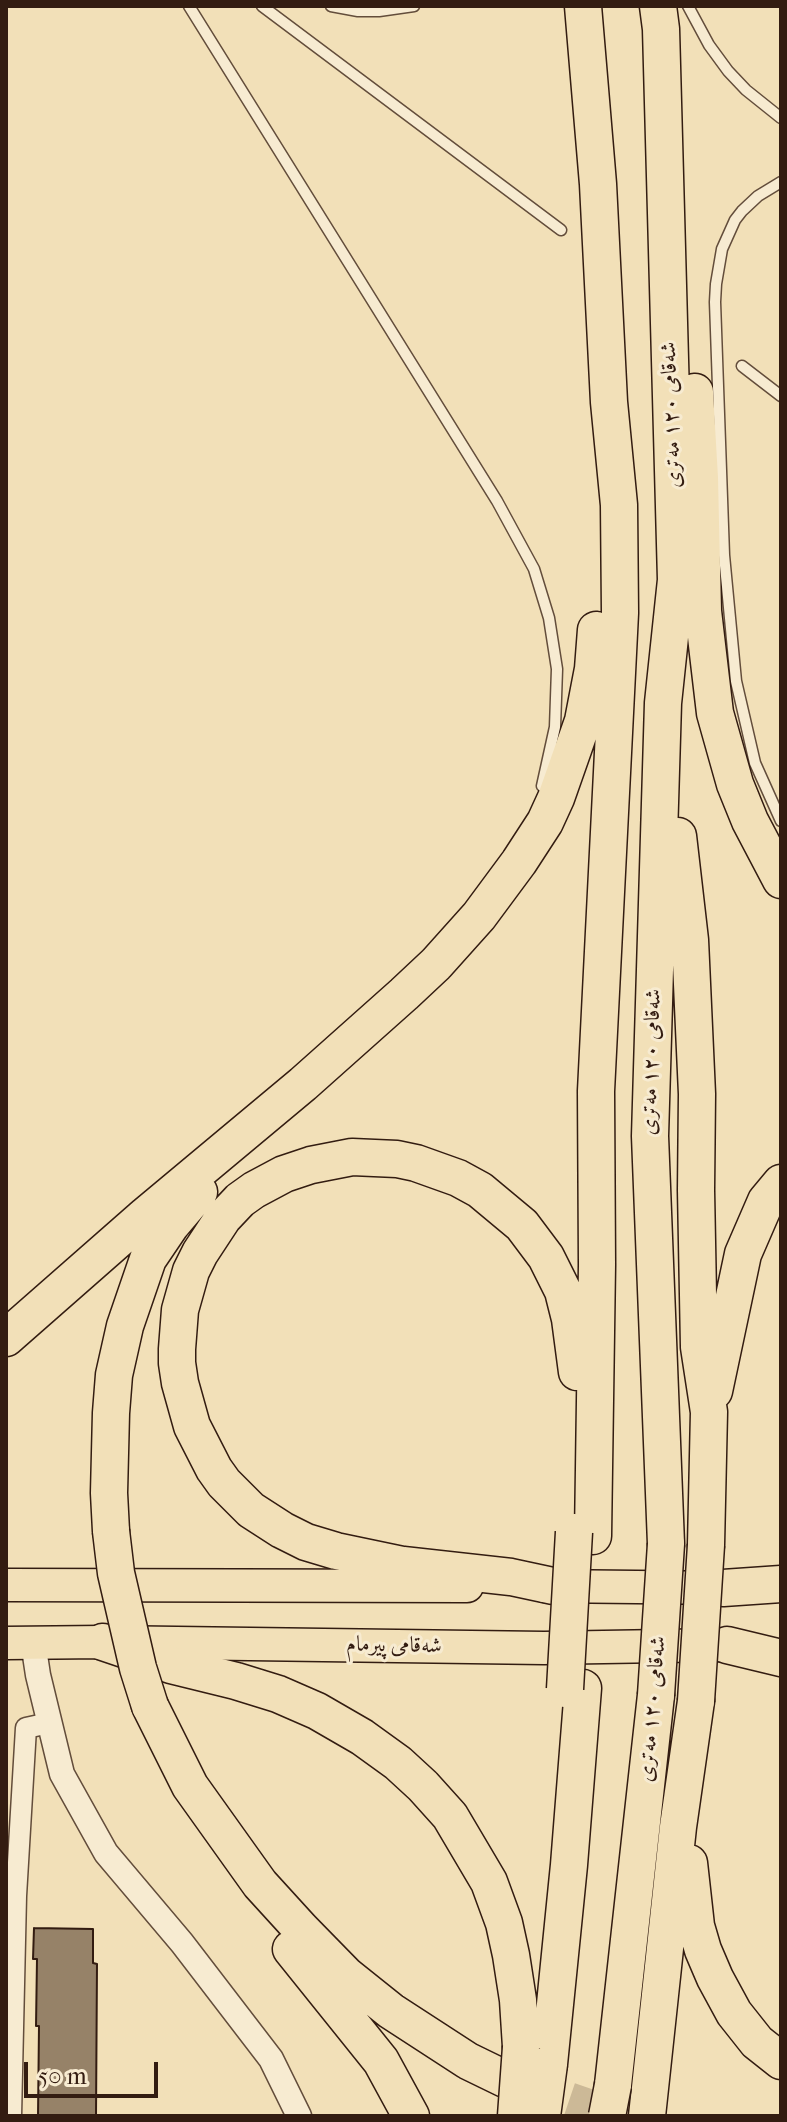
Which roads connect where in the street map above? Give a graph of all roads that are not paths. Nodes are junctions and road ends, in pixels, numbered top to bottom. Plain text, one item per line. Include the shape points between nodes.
1 (189, 6) edge
2 (262, 6) edge
3 (331, 6) edge
4 (414, 6) edge
5 (583, 6) edge
6 (688, 6) edge
7 (660, 17) edge
8 (781, 118) edge
9 (781, 182) edge
10 (561, 230) dead end
11 (742, 366) dead end
12 (755, 376) junction
13 (781, 388) edge
14 (781, 396) edge
15 (609, 402) junction
16 (663, 703) junction
17 (539, 795) dead end
18 (781, 821) edge
19 (528, 829) dead end
20 (781, 880) edge
21 (479, 916) junction
22 (253, 1126) junction
23 (781, 1183) edge
24 (6, 1338) edge
25 (709, 1412) junction
26 (584, 1534) junction
27 (6, 1585) edge
28 (781, 1585) edge
29 (553, 1586) junction
30 (723, 1588) joint
31 (19, 1642) edge
32 (103, 1642) junction
33 (781, 1644) edge
34 (727, 1645) junction
35 (781, 1658) edge
36 (49, 1723) junction
37 (168, 1745) junction
38 (685, 1779) junction
39 (14, 1816) edge
40 (11, 1896) edge
41 (9, 2042) edge
42 (781, 2061) edge
43 (525, 2063) junction
44 (610, 2100) edge
45 (648, 2106) edge
46 (11, 2116) edge
47 (299, 2116) edge
48 (411, 2116) edge
49 (516, 2116) edge
50 (542, 2116) edge

1 - 17 lane via 534,569 557,669 555,727
2 - 10 lane
3 - 4 lane via 379,11
5 - 15 highway
6 - 8 lane via 728,71
7 - 16 highway, شەقامی ١٢٠ مەتری via 676,580
7 - 20 highway via 686,201 703,611 715,713 740,797
9 - 18 lane via 735,220 722,249 715,302 724,555 736,681 755,763
11 - 12 lane
12 - 13 lane
12 - 14 lane
15 - 21 highway via 593,669 583,721 545,822
15 - 26 highway via 619,505 620,613 596,1091 597,1265
16 - 25 highway via 690,940 699,1347
16 - 44 highway, شەقامی ١٢٠ مەتری, bridge via 650,1136 666,1544 656,1695
19 - 21 lane
21 - 22 highway via 404,994
22 - 24 highway
22 - 37 highway, bridge via 148,1259 114,1375 110,1448 116,1573 138,1668
23 - 25 highway via 766,1201 743,1254
25 - 38 highway, bridge via 696,1701
26 - 29 highway via 570,1319 554,1272 522,1225 458,1178 397,1159 352,1157 311,1165 240,1200 191,1271 177,1349 192,1426 224,1483 265,1520 306,1542 376,1560
26 - 43 highway via 569,1865
27 - 29 highway
28 - 30 highway
29 - 30 highway
31 - 32 highway, شەقامی پیرمام
31 - 36 street via 38,1675
32 - 34 highway, شەقامی پیرمام
32 - 43 highway via 278,1694 317,1711 362,1737 423,1786 473,1852 499,1909 511,1955
33 - 34 highway, شەقامی پیرمام
34 - 35 highway
36 - 39 street via 26,1728
36 - 47 street via 62,1774 106,1853 271,2059
37 - 43 highway via 190,1786 260,1884 346,1975 468,2061
37 - 48 highway via 194,1814 218,1856 381,2061
38 - 42 highway via 690,1880 703,1950 734,2013
38 - 45 highway
39 - 40 street
40 - 41 street
41 - 46 street
43 - 49 highway, bridge
43 - 50 highway, bridge

